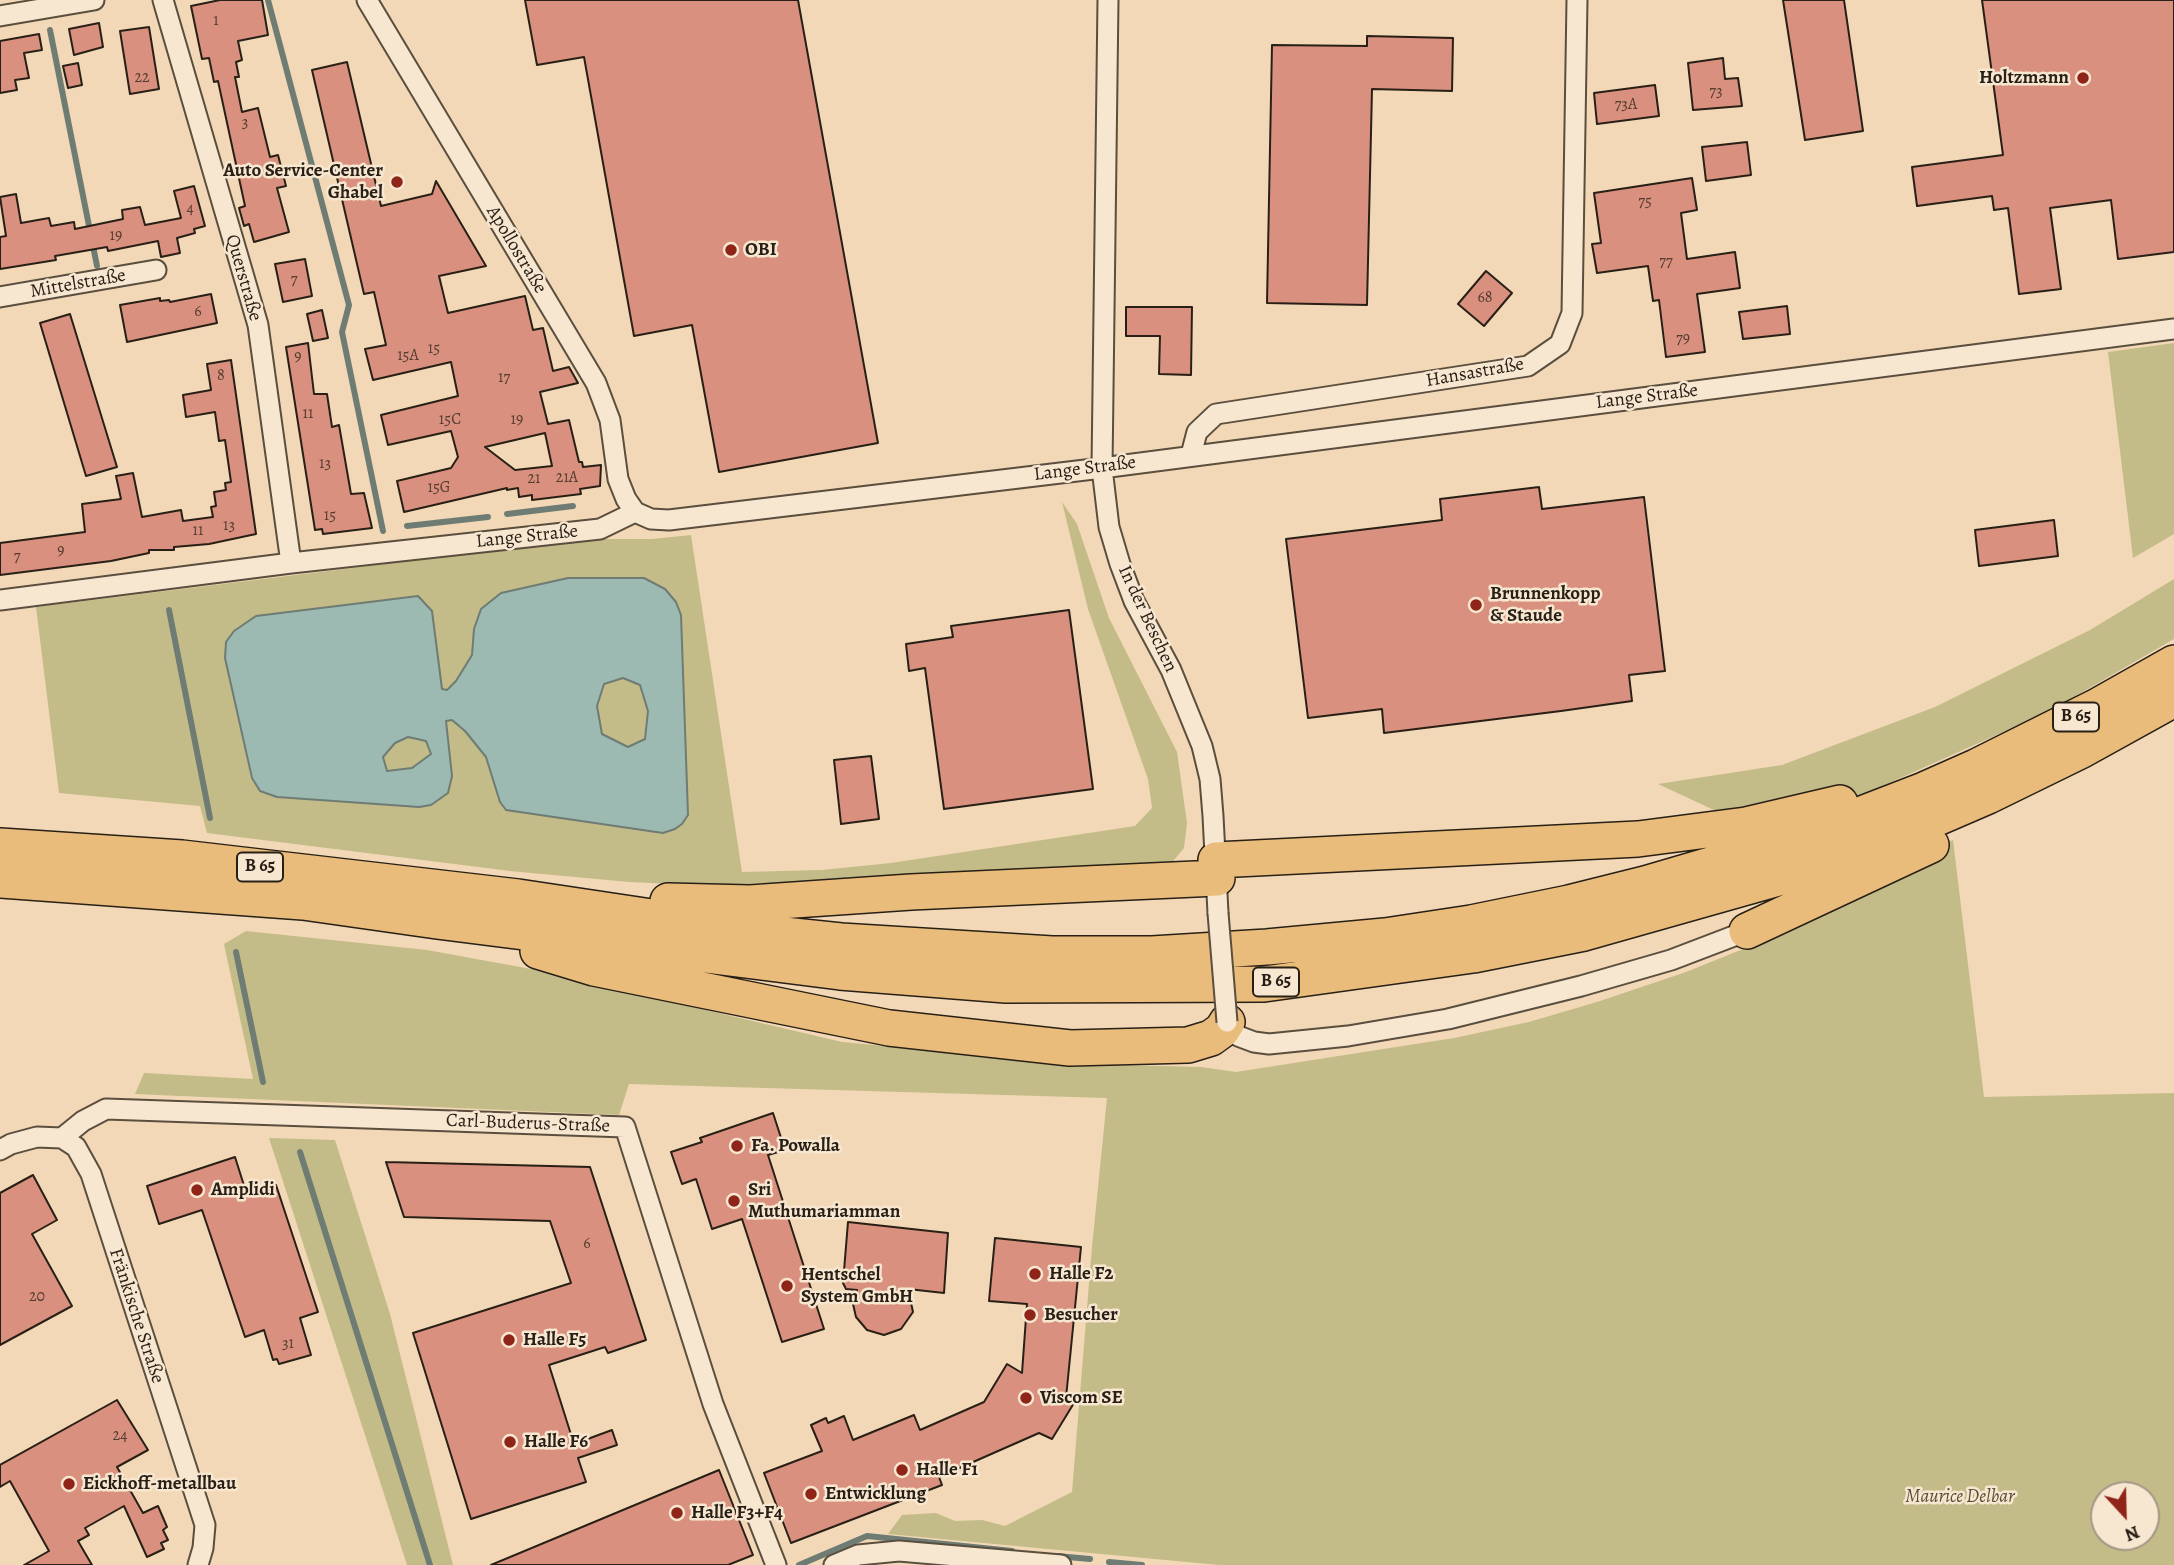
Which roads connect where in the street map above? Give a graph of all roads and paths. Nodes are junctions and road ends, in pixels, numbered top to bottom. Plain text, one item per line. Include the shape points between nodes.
1 (94, 0) edge
2 (163, 0) edge
3 (367, 0) edge
4 (1108, 0) edge
5 (1577, 0) edge
6 (0, 16) edge
7 (156, 270) dead end
8 (0, 297) edge
9 (2174, 329) edge
10 (1191, 455) junction
11 (1102, 468) junction
12 (635, 512) junction
13 (291, 563) junction
14 (0, 600) edge
15 (2174, 663) edge
16 (2174, 699) edge
17 (2082, 750) junction
18 (1976, 767) junction
19 (0, 846) edge
20 (1217, 869) junction
21 (0, 880) edge
22 (518, 897) junction
23 (437, 922) junction
24 (1747, 931) joint
25 (1227, 1022) junction
26 (62, 1138) junction
27 (0, 1150) edge
28 (198, 1565) edge
29 (776, 1565) edge
30 (834, 1565) edge
31 (1061, 1565) edge

1 - 6 street
2 - 13 street, Querstraße via 258,325
3 - 12 street, Apollostraße via 596,383 610,420 618,479
4 - 11 street, In der Beschen
5 - 10 street, Hansastraße via 1572,313 1560,344 1528,366 1216,414 1197,432
7 - 8 street, Mittelstraße
9 - 10 street, Lange Straße
10 - 11 street, Lange Straße
11 - 12 street, Lange Straße via 669,520
11 - 20 street, In der Beschen via 1109,527 1120,564 1202,746 1210,779
12 - 13 street, Lange Straße via 600,529
13 - 14 street, Lange Straße
15 - 18 highway, B 65
16 - 17 highway, B 65
17 - 23 highway, B 65 via 1900,834 1691,904 1584,933 1473,955 1264,984 1006,985 840,972
17 - 24 highway via 1941,840
18 - 20 highway via 1746,825 1638,839
18 - 22 highway, B 65 via 1792,841 1645,884 1471,923 1267,947 1152,954 986,951 745,931
19 - 22 highway, B 65 via 183,858
20 - 22 highway via 750,903
20 - 25 street, In der Beschen, bridge
21 - 23 highway, B 65 via 303,901
23 - 25 highway via 594,968 889,1028 1070,1048 1159,1047 1211,1038
24 - 25 street via 1671,960 1448,1019 1269,1044 1238,1036
26 - 27 street via 37,1137
26 - 28 street, Fränkische Straße via 76,1147 91,1174 205,1525
26 - 29 street, Carl-Buderus-Straße via 106,1109 625,1127 713,1404
30 - 31 street via 858,1555 899,1551

